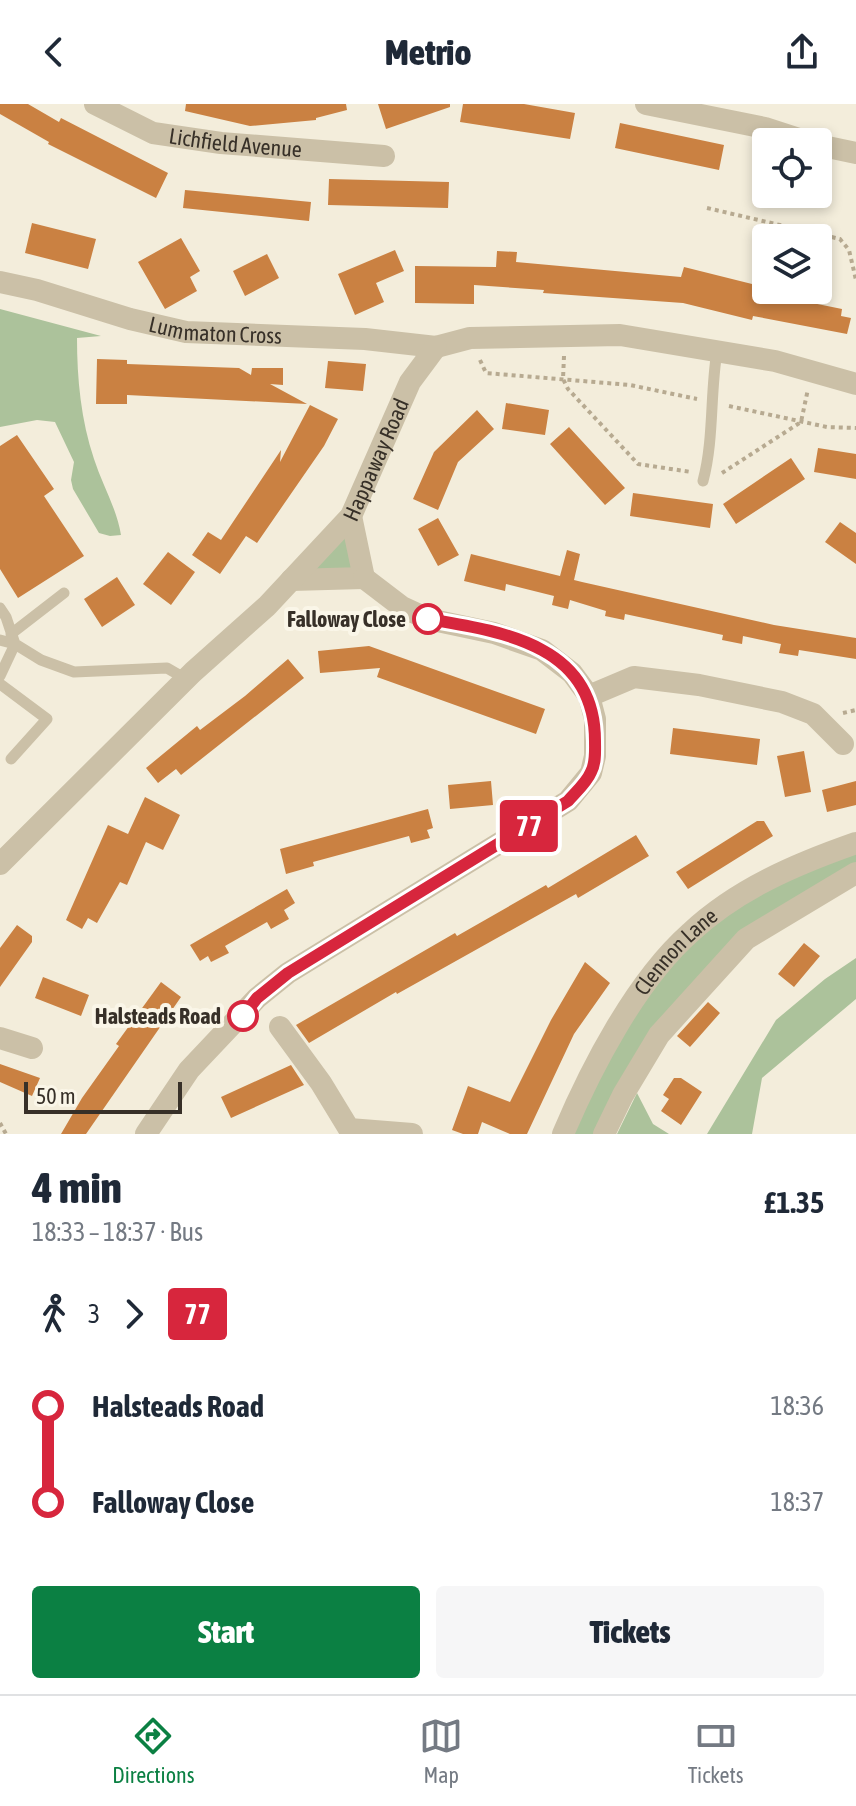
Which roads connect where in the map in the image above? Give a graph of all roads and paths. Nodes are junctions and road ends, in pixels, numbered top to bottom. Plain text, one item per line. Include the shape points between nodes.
1 (95, 104) edge
2 (646, 104) edge
3 (765, 128) edge
4 (832, 148) edge
5 (856, 153) edge
6 (384, 156) dead end
7 (707, 208) dead end
8 (856, 280) edge
9 (0, 282) edge
10 (566, 337) junction
11 (470, 338) junction
12 (436, 347) junction
13 (717, 351) junction
14 (812, 371) junction
15 (563, 379) junction
16 (856, 384) edge
17 (710, 402) junction
18 (801, 422) junction
19 (856, 428) edge
20 (704, 478) junction
21 (351, 516) junction
22 (364, 578) junction
23 (291, 580) junction
24 (64, 593) dead end
25 (0, 608) edge
26 (13, 639) junction
27 (0, 640) edge
28 (0, 676) edge
29 (186, 679) junction
30 (0, 684) edge
31 (589, 696) junction
32 (843, 744) dead end
33 (11, 759) dead end
34 (856, 843) edge
35 (0, 864) edge
36 (856, 873) edge
37 (280, 1027) dead end
38 (0, 1038) edge
39 (32, 1048) dead end
40 (0, 1123) edge
41 (6, 1134) edge
42 (146, 1134) edge
43 (412, 1134) edge
44 (563, 1134) edge
45 (604, 1134) edge

1 - 6 street, Lichfield Avenue via 153,133
2 - 3 street
4 - 5 street
7 - 8 path via 840,239 849,250
9 - 12 street, Lummaton Cross via 186,332
10 - 11 street
10 - 13 street via 620,335
10 - 15 path
11 - 12 street
11 - 15 path via 486,373
12 - 21 street, Happaway Road via 410,382
13 - 14 street
13 - 17 lane
14 - 16 street
14 - 18 path
15 - 17 path via 630,385
15 - 20 path via 638,464
17 - 18 path
17 - 20 lane
18 - 19 path
18 - 20 path via 715,477
21 - 22 street
21 - 23 street, Happaway Road
22 - 23 street
22 - 31 street via 428,619 542,650 572,673
23 - 29 street, Happaway Road
24 - 26 lane
25 - 26 lane
26 - 27 lane
26 - 28 lane
26 - 29 lane via 41,660 74,672 167,668
29 - 35 street, Happaway Road
30 - 33 lane via 47,719
31 - 32 street via 634,677 699,685 813,714
31 - 42 street via 595,756 591,773 568,801 288,973 189,1070
34 - 44 street, Clennon Lane via 800,863 741,894 690,932 619,1023
36 - 45 street, Clennon Lane via 746,939 659,1035
37 - 43 street via 349,1129
38 - 39 street
40 - 41 path

